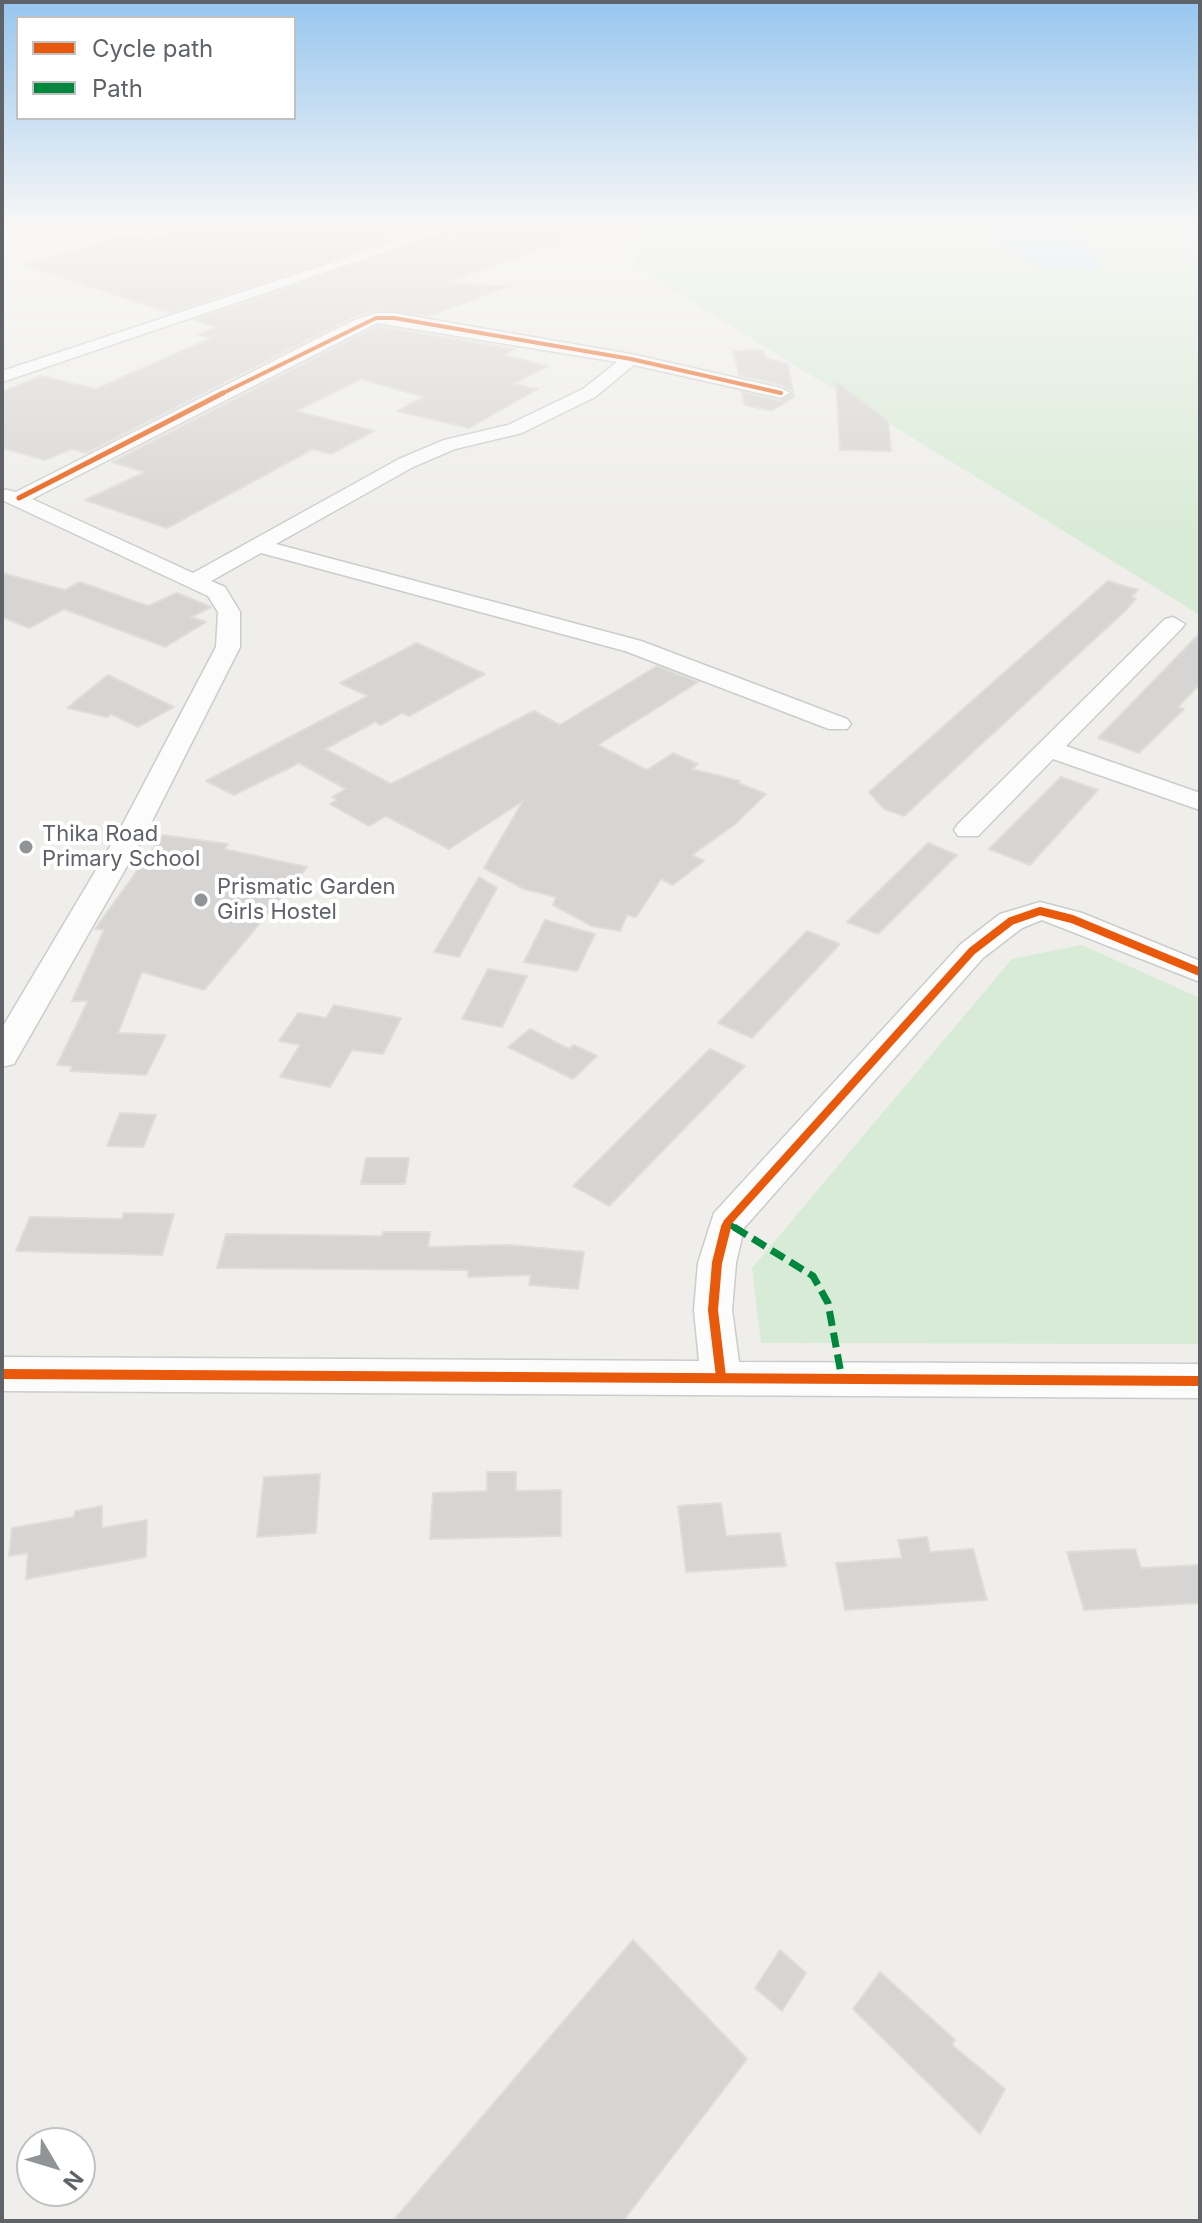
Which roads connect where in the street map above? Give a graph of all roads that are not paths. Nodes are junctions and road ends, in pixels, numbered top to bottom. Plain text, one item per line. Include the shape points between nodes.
1 (145, 329) edge
2 (348, 329) edge
3 (456, 329) edge
4 (631, 359) junction
5 (2, 377) edge
6 (781, 393) dead end
7 (11, 495) edge
8 (255, 545) junction
9 (193, 582) junction
10 (1173, 624) dead end
11 (838, 724) dead end
12 (1051, 750) junction
13 (1200, 802) edge
14 (968, 830) dead end
15 (1200, 972) edge
16 (2, 1056) edge
17 (2, 1374) edge
18 (721, 1377) junction
19 (1200, 1381) edge

1 - 5 street
2 - 7 street
3 - 4 street
4 - 6 street
4 - 8 street via 589,393 507,432 451,444 406,463
7 - 9 street
8 - 9 street
8 - 11 street via 633,646
9 - 16 street via 217,592 229,612 228,647 132,833
10 - 12 street
12 - 13 street
12 - 14 street
15 - 18 street via 1040,911 1011,921 972,951 727,1223 713,1310
17 - 18 street
18 - 19 street

